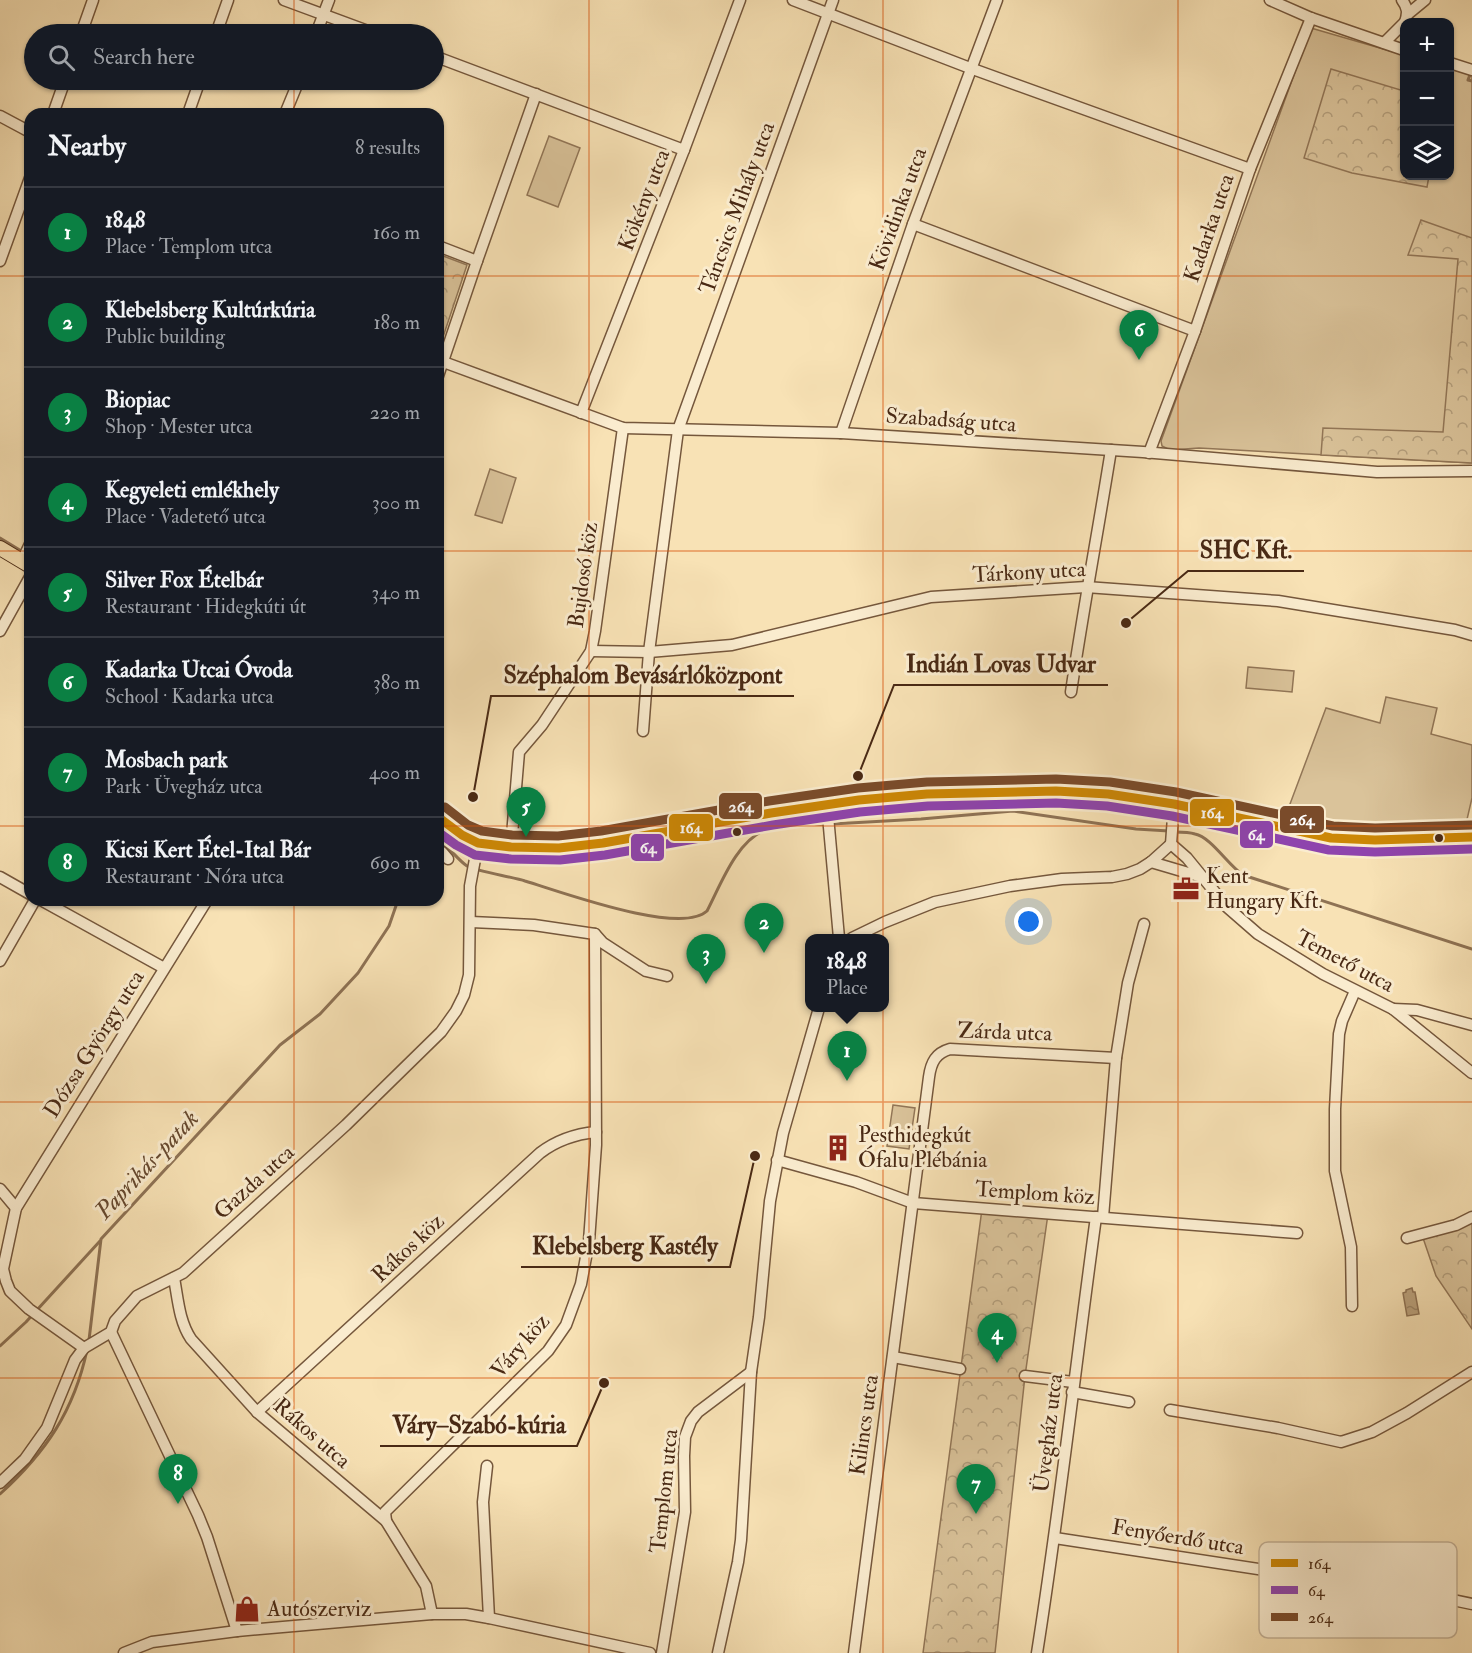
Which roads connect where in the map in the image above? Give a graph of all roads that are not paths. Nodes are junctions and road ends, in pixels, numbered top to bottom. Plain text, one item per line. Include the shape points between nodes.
1 (93, 0) edge
2 (228, 0) edge
3 (285, 0) edge
4 (329, 0) edge
5 (740, 0) edge
6 (793, 0) edge
7 (833, 0) edge
8 (997, 0) edge
9 (1270, 0) edge
10 (1402, 0) edge
11 (1425, 0) edge
12 (828, 14) junction
13 (324, 15) junction
14 (1311, 18) junction
15 (1406, 18) edge
16 (1408, 18) edge
17 (85, 24) edge
18 (220, 24) edge
19 (320, 24) edge
20 (349, 24) edge
21 (1400, 26) edge
22 (1384, 43) junction
23 (1400, 49) edge
24 (444, 60) edge
25 (1454, 65) edge
26 (970, 68) junction
27 (1472, 70) edge
28 (61, 90) edge
29 (196, 90) edge
30 (295, 90) edge
31 (536, 94) junction
32 (55, 108) edge
33 (190, 108) edge
34 (287, 108) edge
35 (0, 116) edge
36 (24, 129) edge
37 (684, 150) junction
38 (1250, 169) junction
39 (24, 195) edge
40 (913, 224) junction
41 (444, 248) edge
42 (0, 261) edge
43 (477, 261) junction
44 (1195, 331) junction
45 (444, 350) edge
46 (444, 363) edge
47 (581, 414) junction
48 (623, 428) junction
49 (678, 430) junction
50 (842, 433) junction
51 (1111, 450) junction
52 (1149, 453) junction
53 (1472, 471) edge
54 (0, 548) edge
55 (24, 555) edge
56 (1086, 587) junction
57 (24, 588) edge
58 (0, 631) edge
59 (1472, 635) edge
60 (591, 651) junction
61 (649, 652) junction
62 (1071, 692) dead end
63 (643, 731) dead end
64 (1174, 804) junction
65 (828, 809) junction
66 (444, 822) edge
67 (1472, 837) edge
68 (1171, 841) junction
69 (478, 843) junction
70 (511, 847) junction
71 (1151, 862) junction
72 (0, 877) edge
73 (1204, 878) junction
74 (24, 891) edge
75 (32, 906) edge
76 (52, 906) edge
77 (203, 906) edge
78 (471, 922) junction
79 (1144, 924) dead end
80 (595, 934) junction
81 (839, 934) edge
82 (862, 934) edge
83 (0, 961) edge
84 (164, 968) junction
85 (667, 976) dead end
86 (1356, 991) junction
87 (1393, 1009) junction
88 (818, 1012) edge
89 (1472, 1025) edge
90 (1116, 1058) junction
91 (1472, 1073) edge
92 (596, 1132) junction
93 (777, 1160) junction
94 (0, 1189) edge
95 (913, 1203) junction
96 (16, 1208) junction
97 (1099, 1217) junction
98 (1472, 1217) edge
99 (1297, 1233) dead end
100 (1407, 1238) dead end
101 (174, 1278) junction
102 (1352, 1306) dead end
103 (111, 1332) junction
104 (88, 1346) junction
105 (893, 1357) junction
106 (960, 1369) dead end
107 (751, 1372) junction
108 (1472, 1372) edge
109 (1025, 1376) dead end
110 (1073, 1387) junction
111 (1129, 1402) dead end
112 (1170, 1410) dead end
113 (257, 1412) junction
114 (487, 1466) dead end
115 (0, 1483) edge
116 (386, 1521) junction
117 (1055, 1538) junction
118 (1259, 1569) edge
119 (1457, 1601) edge
120 (1472, 1604) edge
121 (432, 1614) junction
122 (489, 1618) junction
123 (237, 1631) junction
124 (124, 1653) edge
125 (650, 1653) edge
126 (662, 1653) edge
127 (718, 1653) edge
128 (854, 1653) edge
129 (1037, 1653) edge

1 - 17 street
2 - 18 street
3 - 13 street
4 - 13 street
5 - 37 street, Kökény utca
6 - 12 street
7 - 12 street, Táncsics Mihály utca
8 - 26 street, Kövidinka utca
9 - 14 street
10 - 15 street via 1407,7
11 - 16 street
12 - 26 street
12 - 49 street, Táncsics Mihály utca
13 - 19 street
13 - 20 street
14 - 22 street
14 - 38 street, Kadarka utca
21 - 22 street
22 - 23 street
24 - 31 street
25 - 27 street
26 - 38 street
26 - 40 street, Kövidinka utca
28 - 32 street
29 - 33 street
30 - 34 street
31 - 37 street
31 - 43 street
35 - 36 street
37 - 47 street, Kökény utca
38 - 44 street, Kadarka utca
39 - 42 street
40 - 44 street
40 - 50 street, Kövidinka utca
41 - 43 street
43 - 45 street
44 - 52 street, Kadarka utca
46 - 47 street, Szabadság utca
47 - 48 street, Szabadság utca
48 - 49 street, Szabadság utca
48 - 60 street, Bujdosó köz
49 - 50 street, Szabadság utca
49 - 61 street, Táncsics Mihály utca
50 - 51 street, Szabadság utca
51 - 52 street, Szabadság utca
51 - 56 street
52 - 53 street, Szabadság utca via 1377,472
54 - 55 main road
56 - 59 street, Tárkony utca via 1278,601
56 - 61 street, Tárkony utca via 931,597 732,645
56 - 62 street
57 - 58 street
60 - 61 street, Tárkony utca
60 - 70 street, Bujdosó köz via 542,725 519,752
61 - 63 street, Táncsics Mihály utca
64 - 65 main road via 1056,791 927,794
64 - 67 main road via 1342,839
64 - 68 street
65 - 70 main road via 603,843 559,848
65 - 81 street
66 - 69 main road
68 - 71 street
68 - 73 street, Temető utca
69 - 70 main road
69 - 78 street, Gazda utca via 471,875
71 - 73 street
71 - 82 street via 1113,877 1010,886 935,902
72 - 74 street
73 - 86 street, Temető utca via 1227,907 1258,934
75 - 83 street
76 - 84 street
77 - 84 street, Dózsa György utca
78 - 80 street via 534,924
78 - 101 street, Gazda utca via 469,975 464,995 441,1032 346,1125
79 - 90 street, Üvegház utca via 1128,983
80 - 85 street via 646,970
80 - 92 street, Váry köz
84 - 96 street, Dózsa György utca
86 - 87 street, Temető utca
86 - 102 street via 1339,1034 1335,1163 1351,1247
87 - 89 street via 1417,1010
87 - 91 street, Temető utca
88 - 93 street
90 - 95 street, Zárda utca via 950,1048 942,1051 931,1067
90 - 97 street, Üvegház utca
92 - 113 street, Rákos köz via 568,1138 540,1153
92 - 116 street, Váry köz via 589,1241 581,1284 566,1325 548,1351 385,1512
93 - 95 street, Templom köz
93 - 107 street
94 - 96 street
95 - 97 street, Templom köz
95 - 105 street, Kilincs utca
96 - 104 street, Dózsa György utca via 3,1269 10,1291 29,1309
97 - 99 street, Templom köz
97 - 110 street, Üvegház utca
98 - 100 street
101 - 103 street, Gazda utca via 137,1296 114,1321
101 - 113 street, Rákos utca via 185,1330
103 - 104 street, Gazda utca
103 - 123 street via 198,1515
104 - 115 street, Gazda utca via 69,1372 47,1428 25,1459
105 - 106 street
105 - 128 street, Kilincs utca
107 - 126 street, Templom utca via 698,1412 685,1437 685,1512
107 - 127 street via 741,1540
108 - 112 street via 1407,1413 1341,1442
109 - 110 street
110 - 111 street
110 - 117 street, Üvegház utca
113 - 116 street, Rákos utca
114 - 122 street via 483,1502
116 - 121 street, Rákos utca via 426,1586
117 - 118 street, Fenyőerdő utca
117 - 129 street, Üvegház utca
119 - 120 street, Fenyőerdő utca
121 - 122 street
121 - 123 street
122 - 125 street
123 - 124 street via 152,1642

